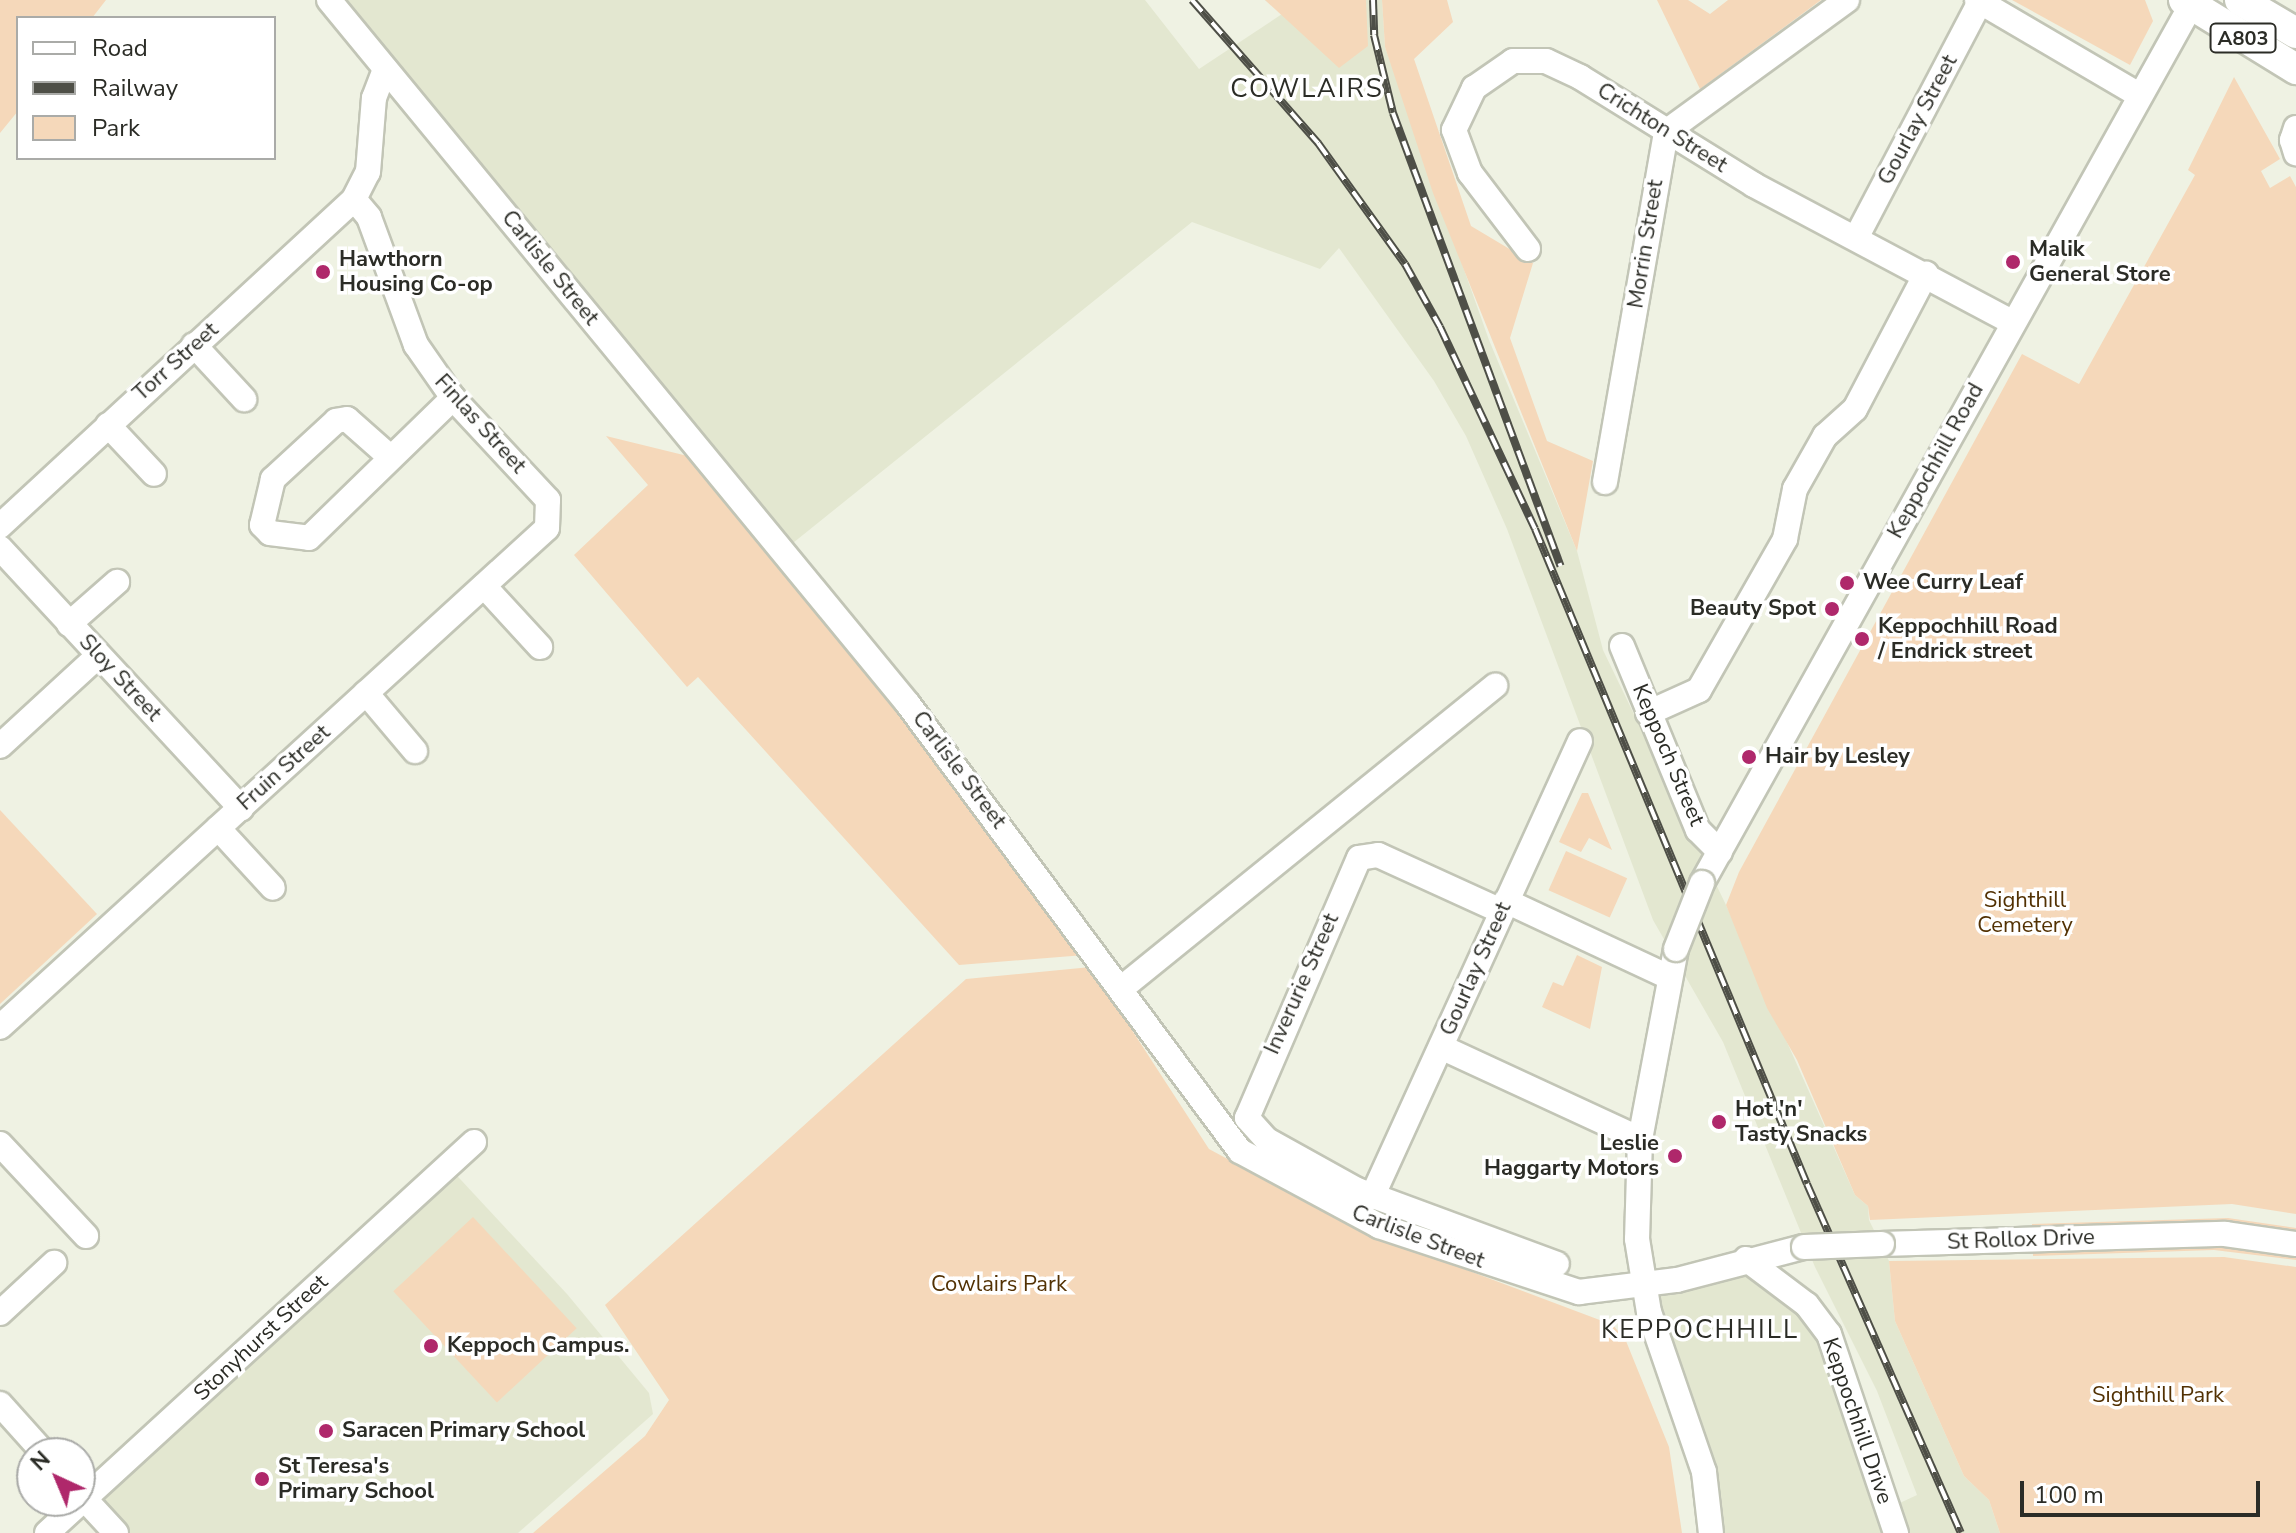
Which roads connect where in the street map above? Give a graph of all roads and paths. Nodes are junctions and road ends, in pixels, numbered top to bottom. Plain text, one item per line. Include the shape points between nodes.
1 (329, 0) edge
2 (1847, 0) edge
3 (2240, 0) edge
4 (1979, 1) edge
5 (2190, 1) edge
6 (2296, 33) edge
7 (385, 69) junction
8 (2296, 69) edge
9 (2139, 95) junction
10 (2296, 128) edge
11 (1666, 132) junction
12 (2296, 153) edge
13 (354, 199) junction
14 (1856, 238) junction
15 (1528, 249) dead end
16 (1926, 274) junction
17 (2013, 323) junction
18 (194, 345) junction
19 (453, 398) junction
20 (244, 399) dead end
21 (108, 425) junction
22 (390, 457) junction
23 (154, 474) dead end
24 (1605, 482) dead end
25 (548, 500) joint
26 (0, 526) edge
27 (0, 548) edge
28 (117, 582) dead end
29 (484, 586) junction
30 (69, 624) junction
31 (540, 647) dead end
32 (1623, 649) dead end
33 (99, 655) junction
34 (1495, 686) dead end
35 (366, 693) junction
36 (1648, 713) junction
37 (1580, 741) dead end
38 (0, 746) edge
39 (415, 751) dead end
40 (241, 808) junction
41 (218, 828) junction
42 (1720, 852) junction
43 (273, 888) dead end
44 (1504, 906) junction
45 (1667, 976) junction
46 (1123, 987) junction
47 (0, 1027) edge
48 (1441, 1047) junction
49 (1247, 1118) joint
50 (1640, 1139) junction
51 (474, 1142) dead end
52 (0, 1144) edge
53 (1372, 1197) junction
54 (86, 1236) dead end
55 (2296, 1244) edge
56 (1746, 1259) junction
57 (54, 1263) dead end
58 (1557, 1264) dead end
59 (1643, 1287) junction
60 (0, 1313) edge
61 (0, 1404) edge
62 (30, 1437) edge
63 (96, 1483) edge
64 (96, 1511) edge
65 (62, 1517) edge
66 (47, 1533) edge
67 (116, 1533) edge
68 (1711, 1533) edge
69 (1896, 1533) edge

1 - 7 street
2 - 11 street
3 - 6 main road, A803
4 - 9 street
4 - 14 street, Gourlay Street
5 - 8 main road, A803
5 - 9 street, Keppochhill Road
7 - 13 street via 374,98 368,172
7 - 46 street, Carlisle Street via 908,704
9 - 17 street, Keppochhill Road
10 - 12 street
11 - 14 street, Crichton Street
11 - 15 street, Crichton Street via 1546,61 1513,61 1474,88 1454,130 1470,173
11 - 24 street, Morrin Street
13 - 18 street, Torr Street
13 - 19 street, Finlas Street via 369,217 416,345
14 - 16 street, Crichton Street
16 - 17 street, Crichton Street
16 - 36 street via 1855,409 1825,436 1795,489 1785,539 1699,690
17 - 42 street, Keppochhill Road
18 - 20 street
18 - 21 street, Torr Street
19 - 22 street
19 - 25 street, Finlas Street
21 - 23 street
21 - 26 street, Torr Street
22 - 22 street via 382,472 309,538 270,533 262,525 273,479 336,421 347,419
25 - 29 street, Fruin Street via 547,528
27 - 30 street, Sloy Street
28 - 30 street
29 - 31 street
29 - 35 street, Fruin Street
30 - 33 street, Sloy Street
32 - 36 street, Keppoch Street
33 - 38 street
33 - 40 street, Sloy Street
34 - 46 street
35 - 39 street
35 - 40 street, Fruin Street
36 - 42 street, Keppoch Street via 1698,830
37 - 44 street, Gourlay Street
40 - 41 street, Fruin Street
41 - 43 street
41 - 47 street, Fruin Street
42 - 45 street, Keppochhill Road, bridge via 1702,883
44 - 45 street
44 - 48 street, Gourlay Street
44 - 49 street, Inverurie Street via 1365,854 1354,865
45 - 50 street, Keppochhill Road
46 - 59 street, Carlisle Street via 1224,1131 1259,1166 1379,1226 1543,1283 1586,1292
48 - 50 street
48 - 53 street, Gourlay Street
49 - 53 street, Carlisle Street via 1267,1140
50 - 59 street, Keppochhill Road via 1636,1223
51 - 63 street, Stonyhurst Street
52 - 54 street
53 - 58 street, Carlisle Street
55 - 56 street, St Rollox Drive, bridge via 2225,1234 1804,1247
56 - 59 street
56 - 69 street, Keppochhill Drive via 1807,1305 1829,1334
57 - 60 street
59 - 68 street, Keppochhill Road via 1700,1455
61 - 62 street
64 - 67 street
65 - 66 street, Stonyhurst Street

